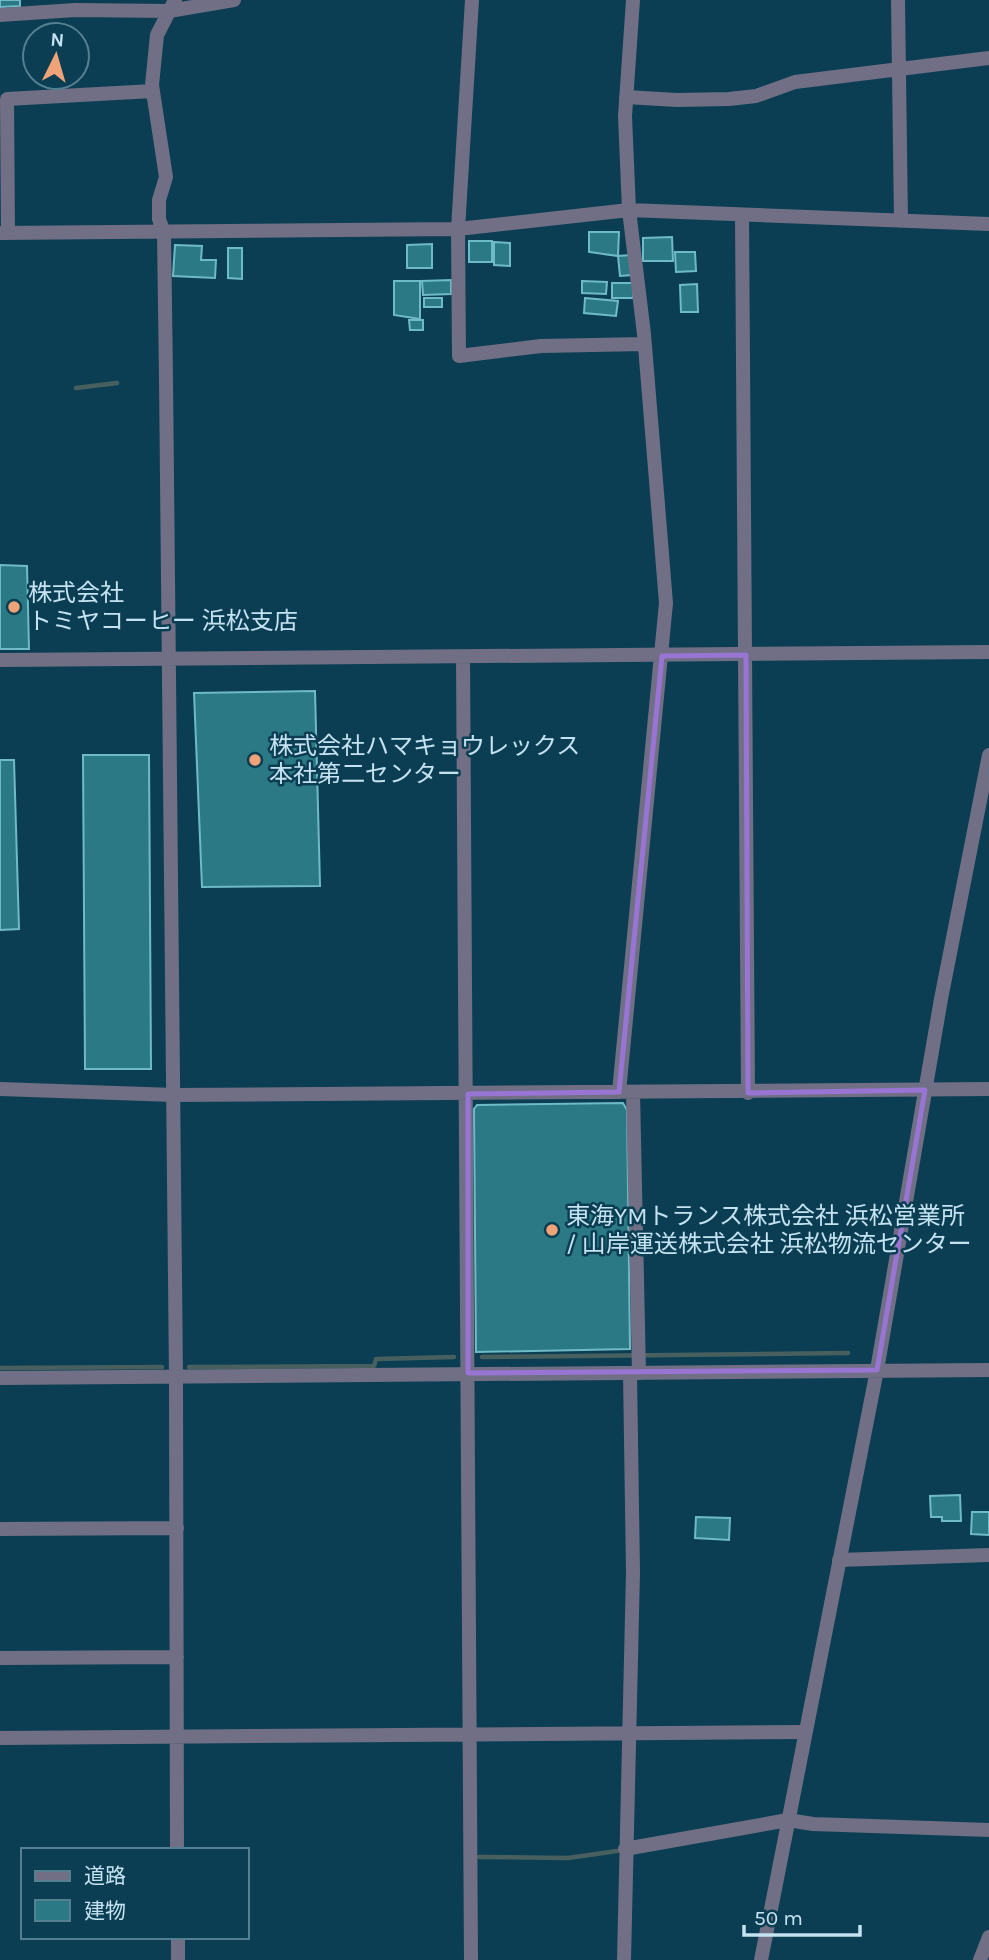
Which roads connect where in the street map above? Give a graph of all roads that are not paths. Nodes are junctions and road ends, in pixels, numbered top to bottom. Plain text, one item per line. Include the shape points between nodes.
1 (234, 0) edge
2 (472, 0) edge
3 (633, 0) edge
4 (898, 0) edge
5 (172, 5) edge
6 (48, 6) edge
7 (0, 15) edge
8 (989, 58) edge
9 (900, 69) junction
10 (153, 91) junction
11 (626, 97) junction
12 (629, 210) junction
13 (742, 215) junction
14 (901, 221) junction
15 (989, 224) edge
16 (458, 229) junction
17 (4, 233) edge
18 (163, 233) junction
19 (645, 344) junction
20 (989, 652) edge
21 (746, 655) junction
22 (662, 656) junction
23 (463, 657) junction
24 (169, 659) junction
25 (0, 660) edge
26 (989, 755) edge
27 (0, 1089) edge
28 (989, 1089) edge
29 (925, 1090) junction
30 (626, 1092) junction
31 (748, 1093) junction
32 (468, 1094) junction
33 (174, 1095) junction
34 (637, 1364) junction
35 (877, 1370) junction
36 (989, 1370) edge
37 (468, 1373) junction
38 (0, 1378) edge
39 (177, 1378) junction
40 (177, 1528) junction
41 (0, 1529) edge
42 (989, 1555) edge
43 (839, 1560) junction
44 (177, 1657) junction
45 (0, 1658) edge
46 (804, 1732) junction
47 (628, 1735) junction
48 (471, 1736) junction
49 (177, 1737) junction
50 (0, 1738) edge
51 (788, 1820) junction
52 (989, 1830) edge
53 (177, 1848) edge
54 (625, 1849) junction
55 (989, 1937) edge
56 (178, 1939) edge
57 (178, 1960) edge
58 (471, 1960) edge
59 (624, 1960) edge
60 (761, 1960) edge
61 (980, 1960) edge

1 - 5 street
2 - 16 street
3 - 11 street
4 - 9 street
5 - 6 street
5 - 10 street via 157,35
6 - 7 street
8 - 9 street
9 - 11 street via 796,82 756,96 729,99
9 - 14 street
10 - 17 street via 7,99
10 - 18 street via 166,177 159,200
11 - 12 street
12 - 13 street
12 - 16 street
12 - 19 street
13 - 14 street
13 - 21 street
14 - 15 street
16 - 18 street
16 - 19 street via 459,356 541,346
17 - 18 street
18 - 24 street
19 - 22 street via 666,603
20 - 21 street
21 - 22 street
21 - 31 street
22 - 23 street
22 - 30 street via 645,792
23 - 24 street
23 - 32 street
24 - 25 street
24 - 33 street
26 - 29 street
27 - 33 street
28 - 29 street
29 - 31 street
29 - 35 street
30 - 31 street
30 - 32 street
30 - 34 street
32 - 33 street
32 - 37 street
33 - 39 street
34 - 35 street
34 - 37 street
34 - 47 street
35 - 36 street
35 - 43 street
37 - 39 street
37 - 48 street
38 - 39 street
39 - 40 street
40 - 41 street
40 - 44 street
42 - 43 street
43 - 46 street
44 - 45 street
44 - 49 street
46 - 47 street
46 - 51 street
47 - 48 street
47 - 54 street
48 - 49 street
48 - 58 street
49 - 50 street
49 - 53 street
51 - 52 street
51 - 54 street
51 - 60 street
54 - 59 street
55 - 61 street
56 - 57 street

